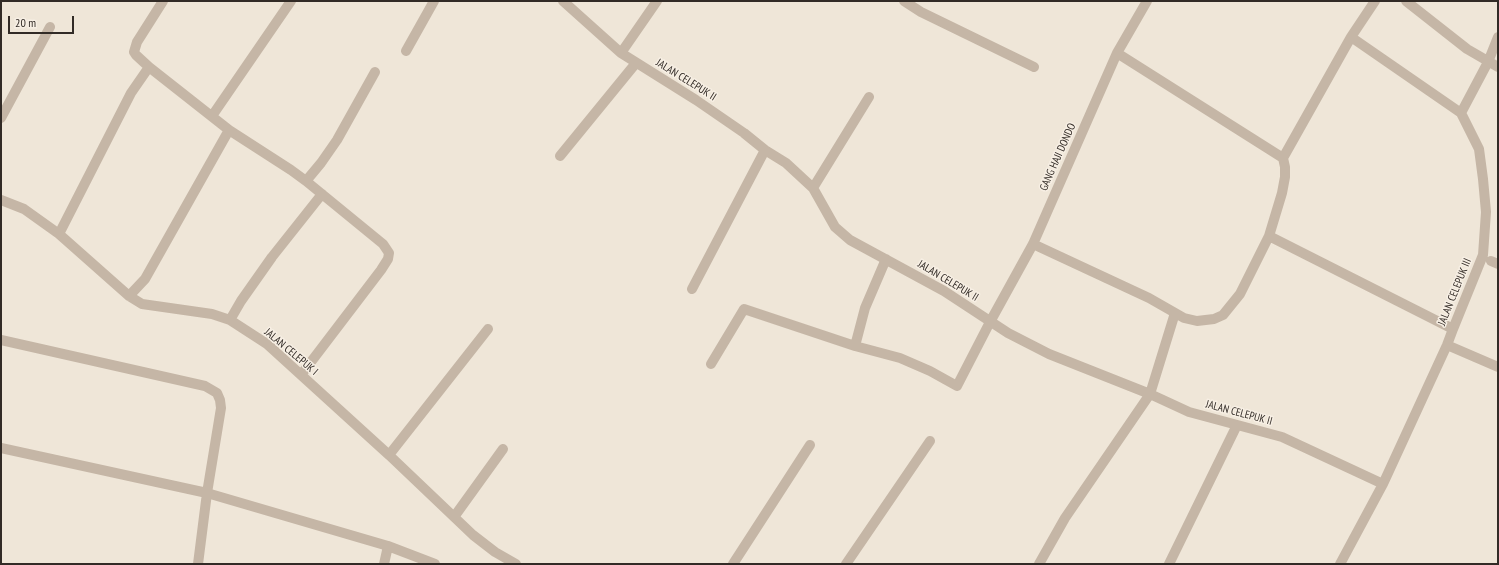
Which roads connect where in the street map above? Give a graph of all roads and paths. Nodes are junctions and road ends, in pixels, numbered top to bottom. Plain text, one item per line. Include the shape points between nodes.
1 (163, 1) edge
2 (291, 1) edge
3 (434, 1) edge
4 (563, 1) edge
5 (657, 1) edge
6 (904, 1) edge
7 (1147, 1) edge
8 (1375, 1) edge
9 (1406, 1) edge
10 (50, 28) dead end
11 (1351, 37) junction
12 (1498, 37) edge
13 (406, 51) dead end
14 (621, 53) junction
15 (1117, 53) junction
16 (1488, 62) junction
17 (636, 63) junction
18 (1034, 66) dead end
19 (148, 67) junction
20 (1498, 67) edge
21 (375, 72) dead end
22 (869, 97) dead end
23 (1461, 113) junction
24 (212, 116) junction
25 (1, 118) edge
26 (229, 130) junction
27 (765, 150) junction
28 (560, 156) dead end
29 (1283, 158) junction
30 (306, 181) junction
31 (813, 188) junction
32 (322, 194) junction
33 (1, 200) edge
34 (59, 234) junction
35 (1269, 236) junction
36 (1033, 244) junction
37 (886, 259) junction
38 (692, 288) dead end
39 (129, 296) junction
40 (1175, 313) junction
41 (230, 320) junction
42 (990, 322) junction
43 (488, 329) dead end
44 (1452, 329) junction
45 (1, 340) edge
46 (1447, 345) junction
47 (854, 346) junction
48 (711, 364) dead end
49 (1498, 367) edge
50 (301, 375) junction
51 (1150, 394) junction
52 (1237, 425) junction
53 (930, 441) dead end
54 (810, 445) dead end
55 (1, 448) edge
56 (503, 449) dead end
57 (390, 455) junction
58 (1383, 484) junction
59 (207, 493) junction
60 (454, 517) junction
61 (388, 546) junction
62 (198, 564) edge
63 (384, 564) edge
64 (435, 564) edge
65 (516, 564) edge
66 (733, 564) edge
67 (846, 564) edge
68 (1040, 564) edge
69 (1169, 564) edge
70 (1340, 564) edge

1 - 19 street via 135,47 136,56
2 - 24 street
3 - 13 street
4 - 14 street, JALAN CELEPUK II
5 - 14 street
6 - 18 street via 921,12
7 - 15 street, GANG HAJI DONDO
8 - 11 street
9 - 16 street via 1467,49
10 - 25 street
11 - 23 street, JALAN CELEPUK III
11 - 29 street
12 - 16 street
14 - 17 street, JALAN CELEPUK II
15 - 29 street
15 - 36 street, GANG HAJI DONDO
16 - 20 street
16 - 23 street
17 - 27 street, JALAN CELEPUK II via 696,100
17 - 28 street
19 - 24 street
19 - 34 street via 131,93
21 - 30 street via 337,140
22 - 31 street
23 - 44 street, JALAN CELEPUK III via 1479,149 1486,212 1483,255
24 - 26 street
26 - 30 street
26 - 39 street via 145,279
27 - 31 street, JALAN CELEPUK II via 786,163
27 - 38 street
29 - 35 street via 1284,182
30 - 32 street
31 - 37 street, JALAN CELEPUK II via 835,227 850,240
32 - 41 street via 272,257
32 - 50 street via 383,244 389,253 381,270
33 - 34 street, JALAN CELEPUK I via 24,209
34 - 39 street, JALAN CELEPUK I
35 - 40 street via 1240,294 1223,315 1197,321
35 - 44 street
36 - 40 street via 1149,298
36 - 42 street, GANG HAJI DONDO
37 - 42 street, JALAN CELEPUK II via 944,291
37 - 47 street via 865,308
39 - 41 street, JALAN CELEPUK I via 142,304 212,314
40 - 51 street
41 - 50 street, JALAN CELEPUK I via 266,344
42 - 47 street, GANG HAJI DONDO via 957,386 900,358
42 - 51 street, JALAN CELEPUK II via 1049,354
43 - 57 street
44 - 46 street, JALAN CELEPUK III
45 - 59 street via 205,386 217,393 221,408
46 - 49 street
46 - 58 street, JALAN CELEPUK III
47 - 48 street via 744,309
50 - 57 street, JALAN CELEPUK I
51 - 52 street, JALAN CELEPUK II via 1189,412
51 - 68 street via 1065,518
52 - 58 street, JALAN CELEPUK II via 1282,438
52 - 69 street
53 - 67 street
54 - 66 street
55 - 59 street
56 - 60 street
57 - 60 street, JALAN CELEPUK I
58 - 70 street, JALAN CELEPUK III
59 - 61 street
59 - 62 street
60 - 65 street, JALAN CELEPUK I via 495,552
61 - 63 street
61 - 64 street

